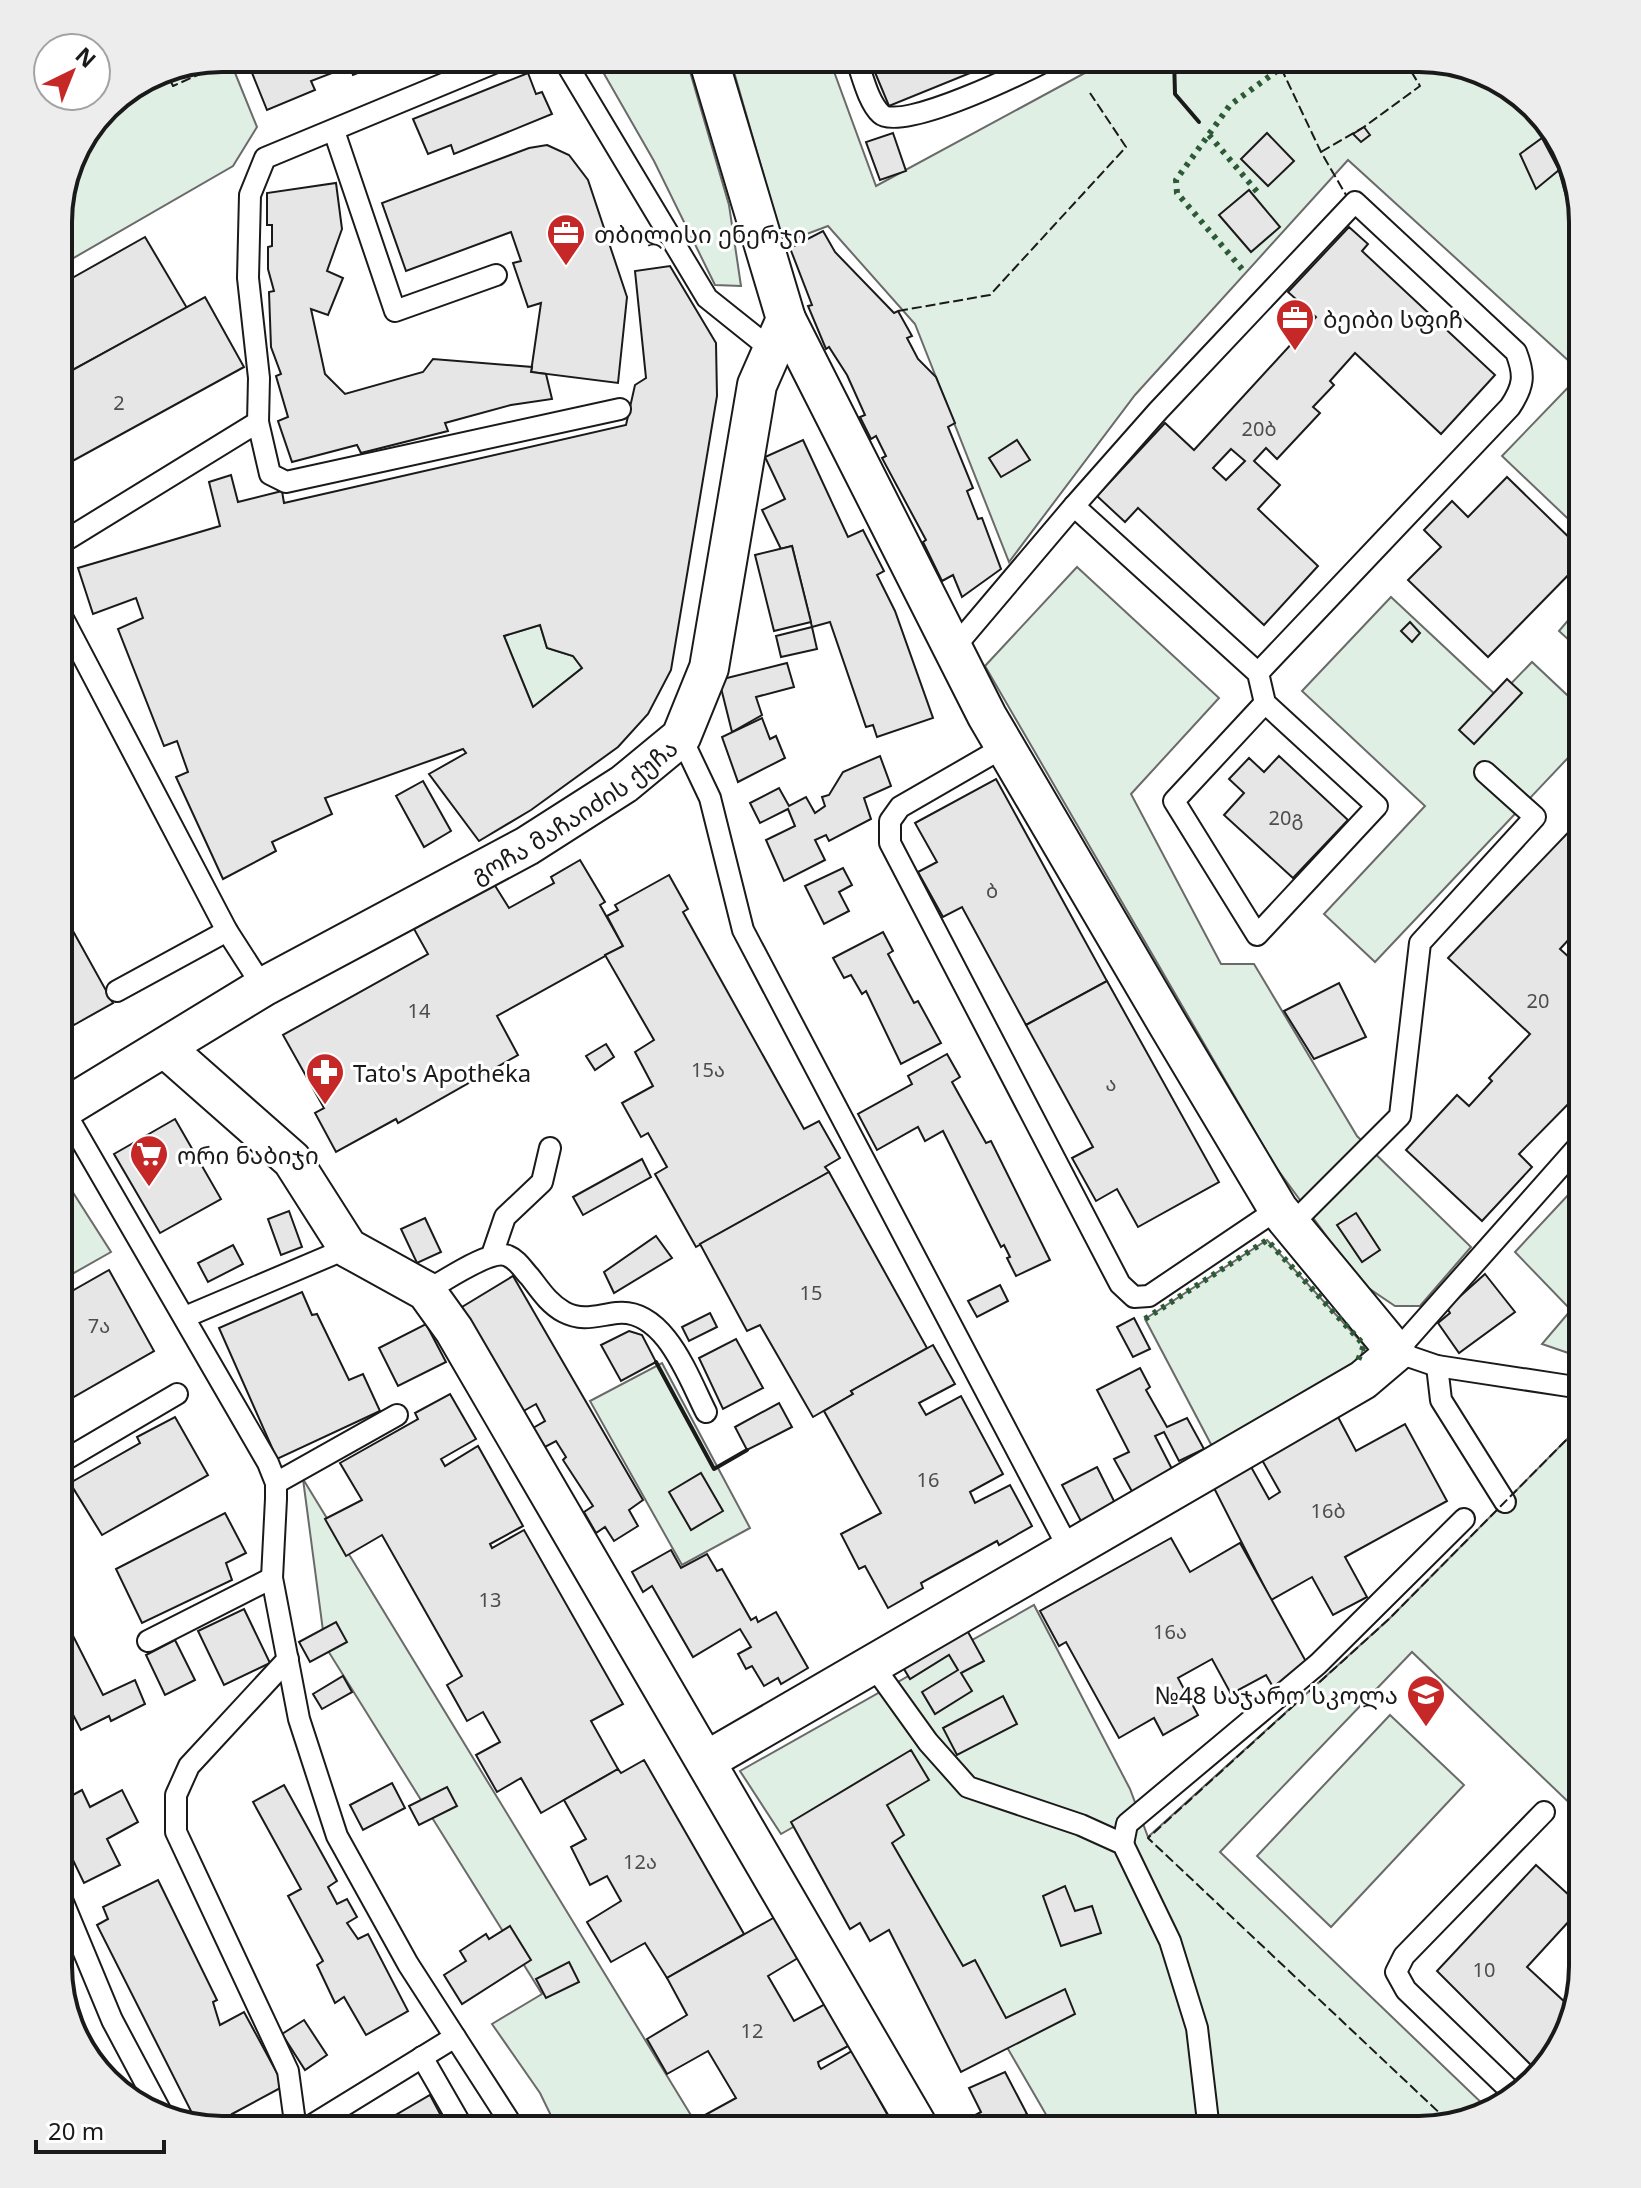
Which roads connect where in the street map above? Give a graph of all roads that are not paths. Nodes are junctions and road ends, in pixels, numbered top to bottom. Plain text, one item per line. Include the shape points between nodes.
1 (473, 72) edge
2 (571, 72) edge
3 (712, 72) edge
4 (862, 72) edge
5 (1019, 72) edge
6 (334, 131) junction
7 (496, 275) dead end
8 (779, 335) junction
9 (620, 409) dead end
10 (258, 422) junction
11 (1074, 506) junction
12 (72, 536) edge
13 (72, 636) edge
14 (953, 649) junction
15 (1258, 673) junction
16 (1265, 703) junction
17 (681, 737) junction
18 (1004, 747) junction
19 (1485, 772) dead end
20 (227, 931) junction
21 (263, 987) junction
22 (117, 991) dead end
23 (165, 1048) junction
24 (72, 1103) edge
25 (72, 1128) edge
26 (550, 1148) dead end
27 (1569, 1157) edge
28 (1284, 1217) junction
29 (348, 1248) junction
30 (492, 1255) junction
31 (426, 1291) junction
32 (185, 1317) junction
33 (1396, 1352) junction
34 (1437, 1366) junction
35 (1569, 1386) edge
36 (177, 1394) dead end
37 (706, 1412) dead end
38 (397, 1415) dead end
39 (72, 1456) edge
40 (276, 1483) junction
41 (1505, 1502) dead end
42 (1464, 1519) dead end
43 (1070, 1551) junction
44 (272, 1578) junction
45 (148, 1641) dead end
46 (288, 1659) junction
47 (872, 1664) junction
48 (706, 1761) junction
49 (1544, 1812) dead end
50 (1123, 1844) junction
51 (72, 1924) edge
52 (455, 2037) junction
53 (422, 2057) junction
54 (1507, 2087) edge
55 (155, 2100) edge
56 (294, 2116) edge
57 (327, 2116) edge
58 (456, 2116) edge
59 (506, 2116) edge
60 (912, 2116) edge
61 (1207, 2116) edge

1 - 6 lane
2 - 8 lane via 707,298
3 - 8 street
4 - 5 lane via 881,114 893,120 917,116
6 - 7 lane via 395,311
6 - 10 lane via 265,158 250,195 248,278 259,378
8 - 14 street
8 - 17 street, გოჩა მაჩაიძის ქუჩა via 757,385 709,668
9 - 10 lane via 286,482 270,474
10 - 12 lane
11 - 14 lane
11 - 15 lane
11 - 15 lane via 1355,202 1516,352 1524,373 1520,393
13 - 20 lane
14 - 18 street
15 - 16 lane
16 - 16 lane via 1377,806 1257,935 1174,801
17 - 21 street, გოჩა მაჩაიძის ქუჩა via 624,784 527,846
17 - 43 lane via 710,798 743,930
18 - 28 street
18 - 28 lane via 900,807 890,821 890,843 1120,1284 1134,1297 1149,1296
19 - 28 lane via 1535,817 1420,943 1400,1116
20 - 21 lane
20 - 22 lane
21 - 23 street, გოჩა მაჩაიძის ქუჩა
23 - 24 street, გოჩა მაჩაიძის ქუჩა
23 - 29 street via 292,1160
25 - 32 lane
26 - 30 lane via 542,1182 505,1217
27 - 33 lane
28 - 33 street
29 - 31 street
29 - 32 lane
30 - 31 lane
30 - 37 lane via 516,1260 547,1300 565,1313 588,1319 630,1313 648,1322 665,1337
31 - 48 street via 454,1330
32 - 40 lane
33 - 34 lane
33 - 43 street via 1363,1380
34 - 35 lane
34 - 41 lane via 1441,1400
36 - 39 lane
38 - 40 lane
40 - 44 lane
42 - 50 lane via 1318,1664 1127,1824
43 - 47 street
44 - 45 lane
44 - 46 lane
46 - 52 lane via 299,1719 337,1836
46 - 56 lane via 189,1766 176,1795 176,1832 288,2071
47 - 48 street
47 - 50 lane via 968,1787
48 - 60 street
49 - 54 lane via 1404,1956 1396,1972 1406,1990
50 - 61 lane via 1170,1941 1197,2028
51 - 55 lane via 112,2020
52 - 53 lane
52 - 59 lane
53 - 57 lane
53 - 58 lane

